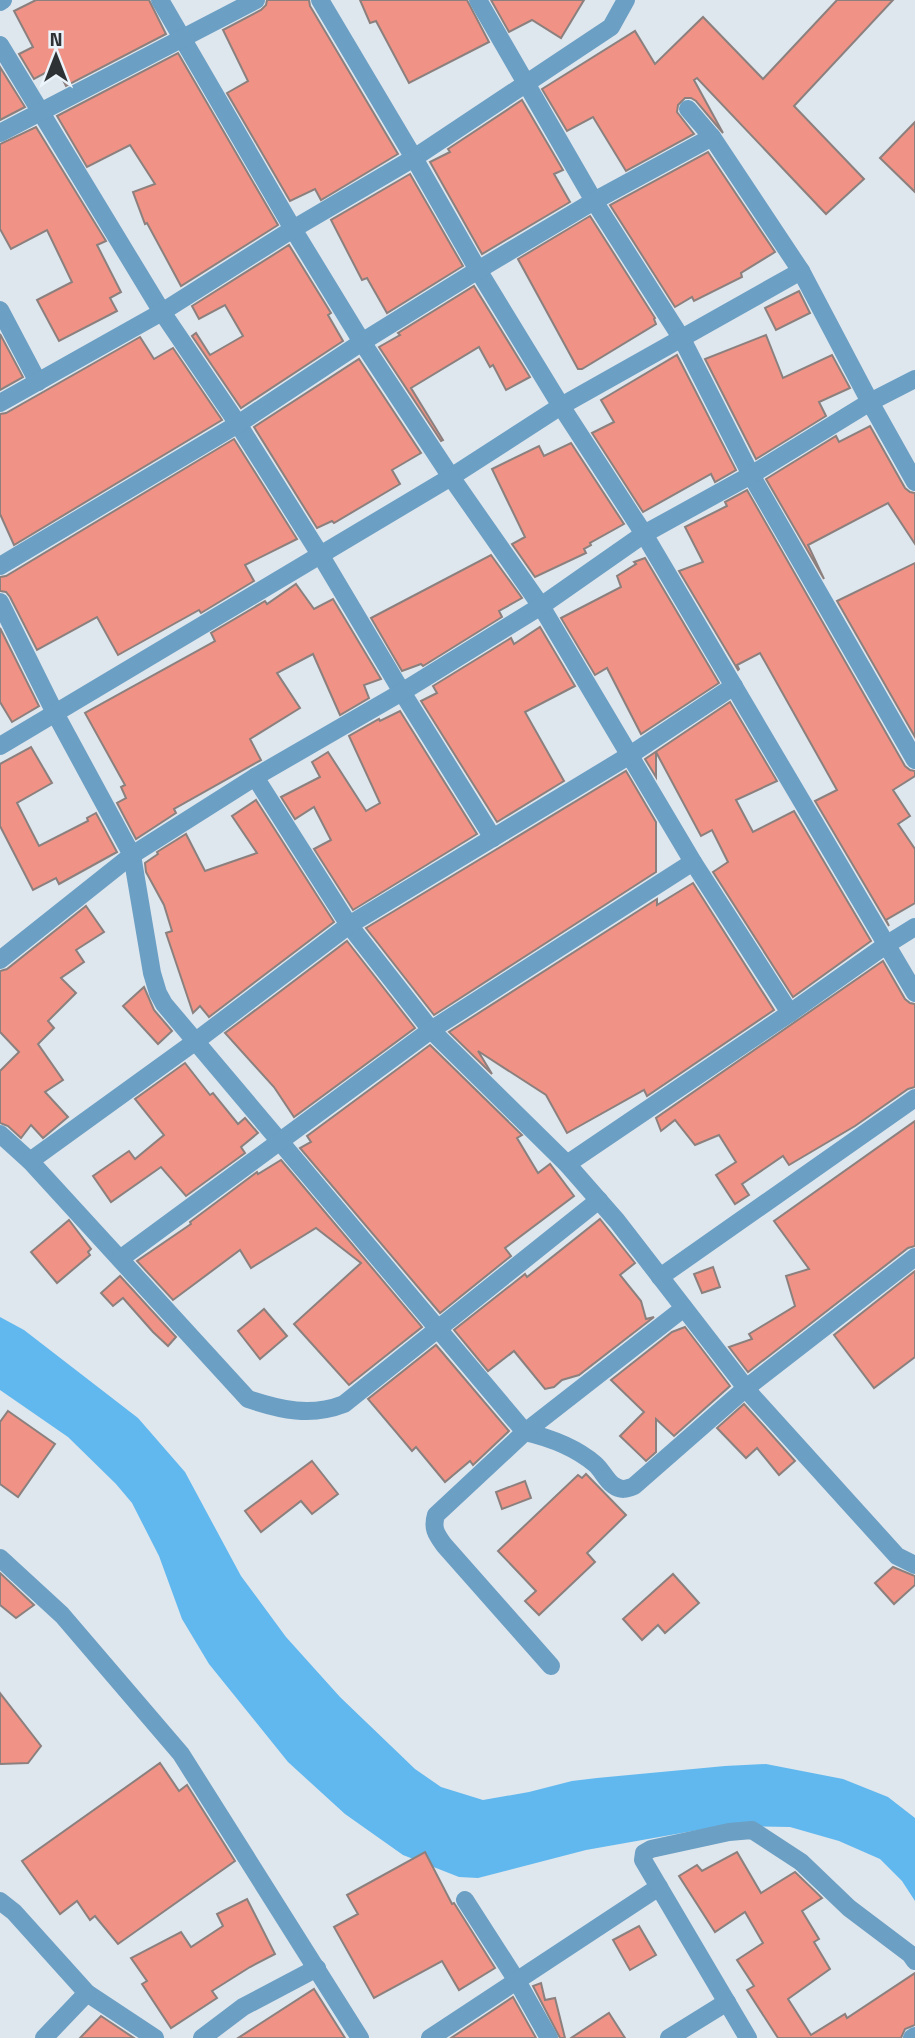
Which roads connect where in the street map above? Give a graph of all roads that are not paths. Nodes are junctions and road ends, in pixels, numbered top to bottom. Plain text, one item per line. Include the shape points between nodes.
1 (160, 0) edge
2 (256, 0) edge
3 (320, 0) edge
4 (478, 0) edge
5 (626, 0) edge
6 (181, 39) junction
7 (0, 45) edge
8 (526, 83) junction
9 (688, 109) dead end
10 (40, 112) junction
11 (0, 133) edge
12 (712, 137) junction
13 (414, 158) junction
14 (594, 201) junction
15 (293, 229) junction
16 (478, 270) junction
17 (801, 271) junction
18 (0, 310) edge
19 (162, 312) junction
20 (682, 339) junction
21 (362, 342) junction
22 (915, 379) edge
23 (38, 382) junction
24 (870, 402) junction
25 (0, 403) edge
26 (561, 406) junction
27 (238, 424) junction
28 (751, 475) junction
29 (451, 477) junction
30 (915, 482) edge
31 (644, 534) junction
32 (321, 556) junction
33 (0, 566) edge
34 (0, 602) edge
35 (541, 606) junction
36 (734, 686) junction
37 (402, 692) junction
38 (55, 713) junction
39 (0, 746) edge
40 (630, 755) junction
41 (915, 760) edge
42 (255, 777) junction
43 (494, 838) junction
44 (132, 855) junction
45 (693, 862) junction
46 (349, 925) junction
47 (915, 927) edge
48 (886, 945) junction
49 (0, 960) edge
50 (915, 993) edge
51 (790, 1013) junction
52 (431, 1030) junction
53 (196, 1041) junction
54 (915, 1098) edge
55 (0, 1134) edge
56 (281, 1141) junction
57 (30, 1161) junction
58 (567, 1164) junction
59 (599, 1200) junction
60 (915, 1257) edge
61 (120, 1259) junction
62 (660, 1277) junction
63 (684, 1308) junction
64 (438, 1329) junction
65 (746, 1388) junction
66 (526, 1432) junction
67 (0, 1558) edge
68 (915, 1565) edge
69 (551, 1666) dead end
70 (659, 1887) junction
71 (465, 1900) dead end
72 (0, 1902) edge
73 (915, 1961) edge
74 (317, 1968) junction
75 (517, 1981) junction
76 (87, 1993) junction
77 (727, 2002) junction
78 (44, 2038) edge
79 (155, 2038) edge
80 (202, 2038) edge
81 (360, 2038) edge
82 (430, 2038) edge
83 (549, 2038) edge
84 (669, 2038) edge
85 (748, 2038) edge

1 - 6 street
2 - 6 street
3 - 13 street
4 - 8 street
5 - 8 street via 611,27
6 - 10 street
6 - 15 street
7 - 10 street
8 - 13 street
8 - 14 street
9 - 12 street
10 - 11 street
10 - 19 street
12 - 14 street
12 - 17 street
13 - 15 street
13 - 16 street
14 - 16 street
14 - 20 street
15 - 19 street
15 - 21 street
16 - 21 street
16 - 26 street
17 - 20 street
17 - 24 street
18 - 23 street
19 - 23 street
19 - 27 street
20 - 26 street
20 - 28 street
21 - 27 street
21 - 29 street
22 - 24 street
23 - 25 street
24 - 28 street
24 - 30 street
26 - 29 street
26 - 31 street
27 - 32 street
27 - 33 street
28 - 31 street
28 - 41 street
29 - 32 street
29 - 35 street
31 - 35 street
31 - 36 street
32 - 37 street
32 - 38 street
34 - 38 street
35 - 37 street
35 - 40 street
36 - 40 street
36 - 48 street
37 - 42 street
37 - 43 street
38 - 39 street
38 - 44 street
40 - 43 street
40 - 45 street
42 - 44 street
42 - 46 street
43 - 46 street
44 - 49 street
44 - 53 street via 155,983 164,1004
45 - 51 street
45 - 52 street
46 - 52 street
46 - 53 street
47 - 48 street
48 - 50 street
48 - 51 street
51 - 58 street
52 - 56 street
52 - 58 street
53 - 56 street
53 - 57 street
54 - 62 street
55 - 57 street
56 - 61 street
56 - 64 street
57 - 61 street
58 - 59 street
59 - 62 street
59 - 64 street
60 - 65 street
61 - 64 street via 248,1399 282,1409 328,1410 344,1404
62 - 63 street
63 - 65 street
63 - 66 street
64 - 66 street
65 - 66 street via 634,1486 624,1489 614,1486 584,1456
65 - 68 street via 897,1556
66 - 69 street via 436,1515 433,1524 444,1545
67 - 74 street via 62,1615 181,1754
70 - 73 street via 643,1860 644,1853 752,1830 801,1862
70 - 75 street
70 - 77 street
71 - 75 street
72 - 76 street
74 - 80 street via 243,2007
74 - 81 street
75 - 82 street
75 - 83 street
76 - 78 street
76 - 79 street
77 - 84 street
77 - 85 street

